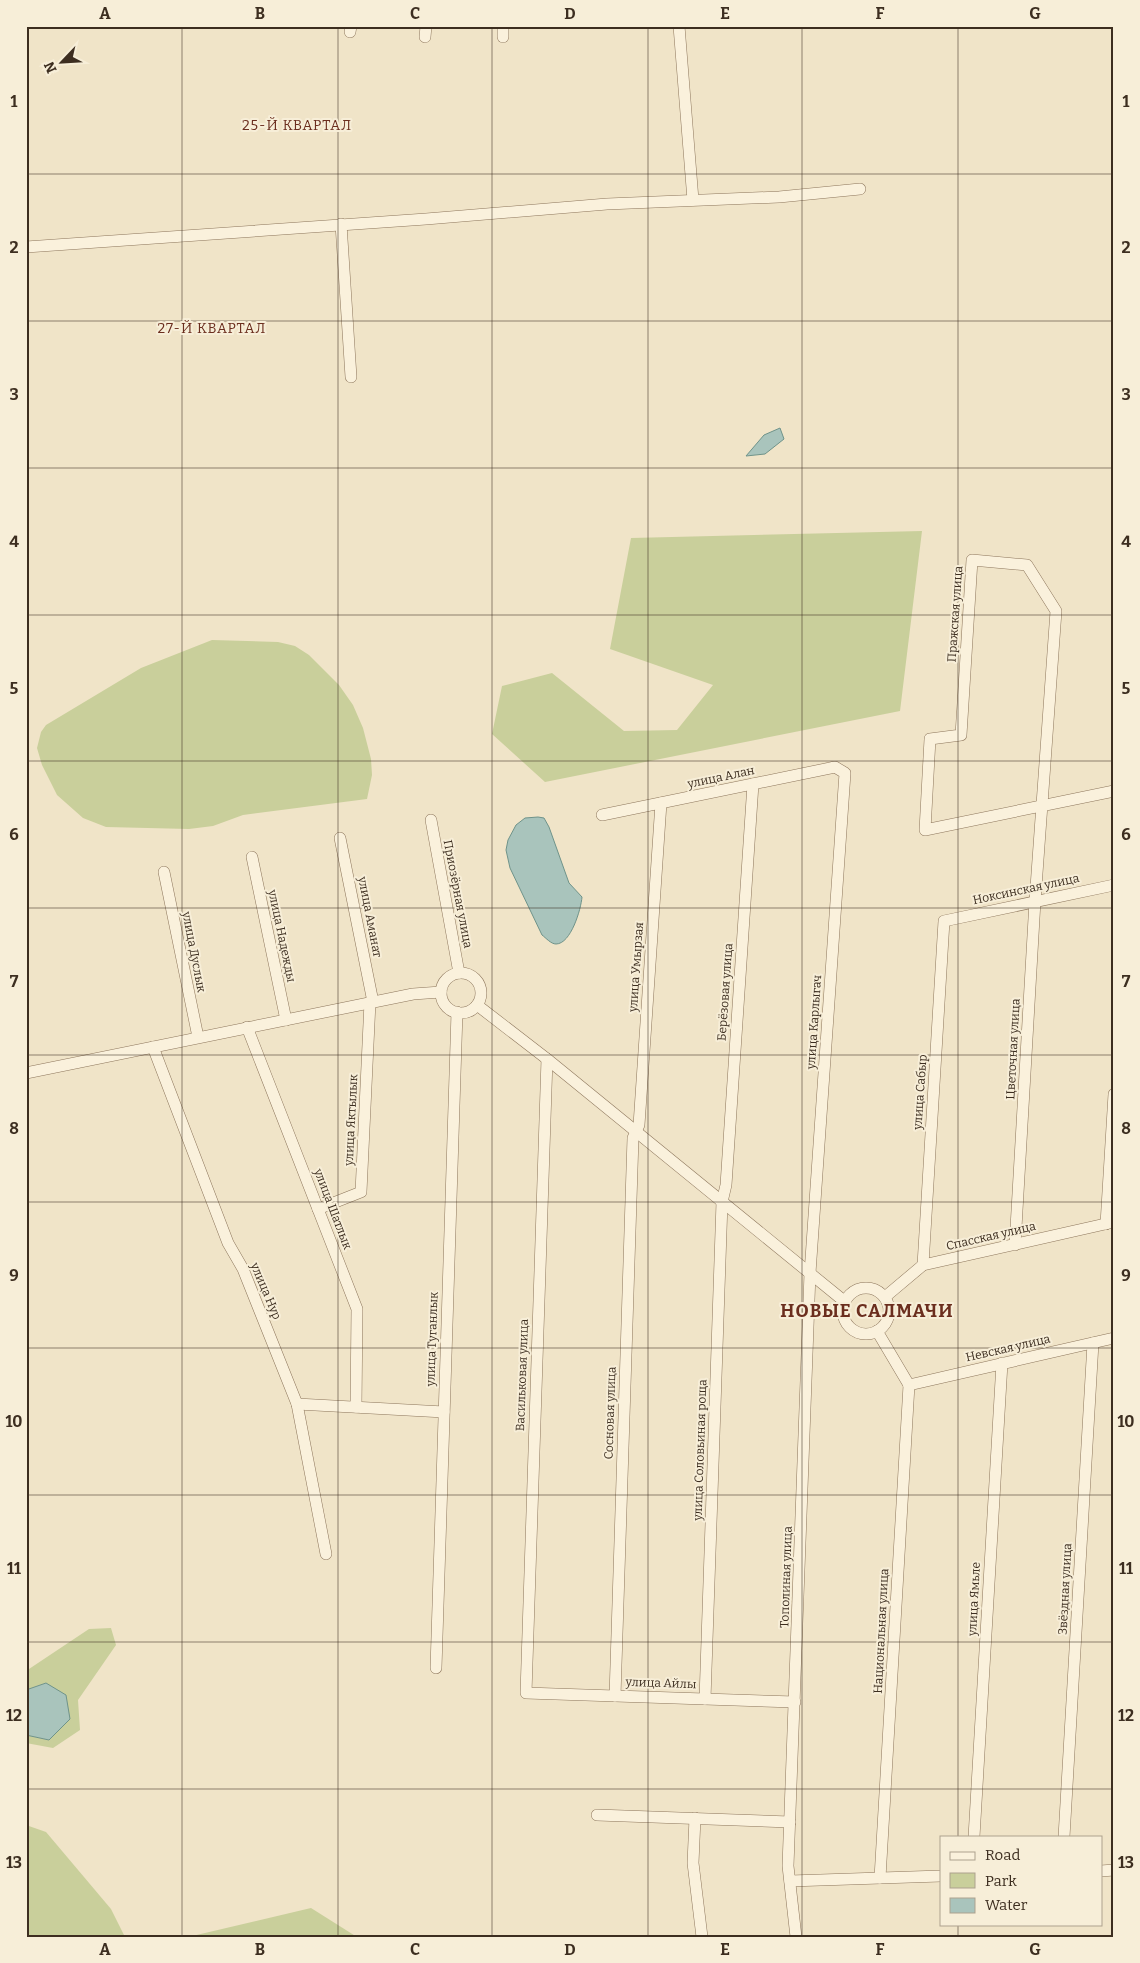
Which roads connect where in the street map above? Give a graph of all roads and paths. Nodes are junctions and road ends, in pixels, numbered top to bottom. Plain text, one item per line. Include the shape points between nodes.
1 (679, 26) edge
2 (860, 189) dead end
3 (693, 200) junction
4 (341, 224) junction
5 (26, 248) edge
6 (351, 377) dead end
7 (845, 773) joint
8 (753, 784) junction
9 (1114, 791) edge
10 (661, 803) junction
11 (1042, 807) junction
12 (602, 815) dead end
13 (430, 820) dead end
14 (340, 838) dead end
15 (1038, 855) joint
16 (252, 857) dead end
17 (164, 872) dead end
18 (1114, 885) edge
19 (1035, 901) junction
20 (944, 921) joint
21 (459, 973) junction
22 (441, 992) junction
23 (372, 1002) junction
24 (477, 1005) junction
25 (457, 1012) junction
26 (286, 1020) junction
27 (247, 1027) junction
28 (198, 1037) junction
29 (153, 1047) junction
30 (547, 1059) junction
31 (26, 1074) edge
32 (1114, 1094) edge
33 (636, 1132) junction
34 (722, 1202) junction
35 (318, 1209) junction
36 (1110, 1223) edge
37 (1015, 1245) junction
38 (923, 1266) junction
39 (810, 1273) junction
40 (885, 1297) junction
41 (844, 1301) junction
42 (877, 1331) junction
43 (1114, 1338) edge
44 (1093, 1342) junction
45 (1002, 1363) junction
46 (909, 1385) junction
47 (297, 1404) junction
48 (356, 1407) junction
49 (444, 1412) junction
50 (326, 1554) dead end
51 (436, 1668) dead end
52 (526, 1692) joint
53 (615, 1696) junction
54 (705, 1699) junction
55 (795, 1702) junction
56 (597, 1814) dead end
57 (695, 1818) junction
58 (790, 1822) junction
59 (974, 1836) edge
60 (1064, 1836) edge
61 (940, 1876) edge
62 (880, 1878) junction
63 (790, 1881) junction
64 (702, 1937) edge
65 (796, 1937) edge

1 - 3 street
2 - 3 street via 779,197
3 - 4 street
4 - 5 street
4 - 6 street
7 - 8 street, улица Алан via 835,767
7 - 39 street, улица Карлыгач
8 - 10 street, улица Алан
8 - 34 street, Берёзовая улица via 726,1185
9 - 11 street, Пражская улица
10 - 12 street, улица Алан
10 - 33 street, улица Умырзая via 640,1116
11 - 11 street, Пражская улица via 1056,611 1027,566 972,560 961,735 930,739 926,830
11 - 15 street, Пражская улица
13 - 21 street, Приозёрная улица
14 - 23 street, улица Аманат
15 - 19 street, Цветочная улица
16 - 26 street, улица Надежды
17 - 28 street, улица Дуслык
18 - 19 street, Ноксинская улица
19 - 20 street, Ноксинская улица
19 - 37 street, Цветочная улица
20 - 38 street, улица Сабыр
21 - 22 street via 446,979
21 - 24 street via 467,973 478,983 481,990
22 - 23 street
22 - 25 street via 447,1007
23 - 26 street
23 - 35 street, улица Яктылык via 361,1192
24 - 25 street
24 - 30 street
25 - 49 street, улица Туганлык
26 - 27 street
27 - 28 street
27 - 35 street, улица Шатлык
28 - 29 street
29 - 31 street
29 - 47 street, улица Нур via 228,1243 243,1269
30 - 33 street
30 - 52 street, Васильковая улица
32 - 36 street
33 - 34 street
33 - 53 street, Сосновая улица
34 - 39 street
34 - 54 street, улица Соловьиная роща
35 - 48 street, улица Шатлык via 357,1309
36 - 37 street, Спасская улица
37 - 38 street, Спасская улица
38 - 40 street, Спасская улица
39 - 41 street
39 - 55 street, Тополиная улица
40 - 41 street via 868,1287 850,1293
40 - 42 street via 889,1306 888,1316
41 - 42 street via 844,1320 850,1328 858,1333
42 - 46 street
43 - 44 street, Невская улица
44 - 45 street, Невская улица
44 - 60 street, Звёздная улица
45 - 46 street, Невская улица
45 - 59 street, улица Ямьле
46 - 62 street, Национальная улица
47 - 48 street
47 - 50 street, улица Нур
48 - 49 street
49 - 51 street, улица Туганлык
52 - 53 street, улица Айлы
53 - 54 street, улица Айлы
54 - 55 street, улица Айлы
55 - 58 street, Тополиная улица
56 - 57 street
57 - 58 street
57 - 64 street via 693,1863
58 - 63 street, Тополиная улица
61 - 62 street
62 - 63 street
63 - 65 street, Тополиная улица

